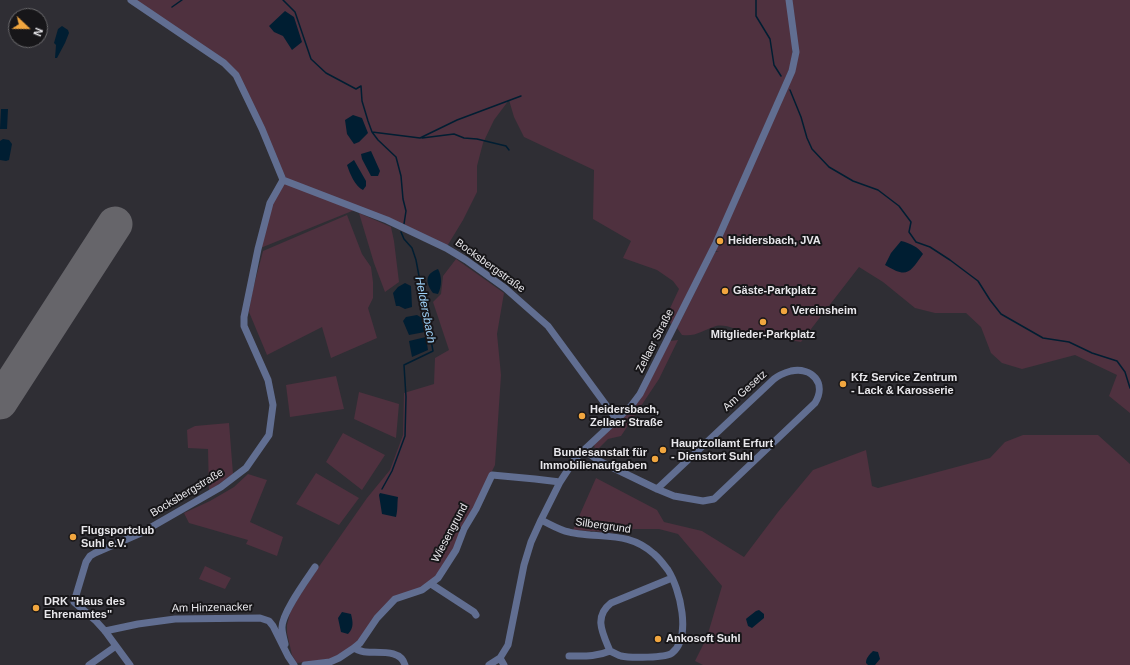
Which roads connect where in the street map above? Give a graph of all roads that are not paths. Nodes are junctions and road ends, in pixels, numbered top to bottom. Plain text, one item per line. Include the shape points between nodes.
1 (131, 0) edge
2 (789, 0) edge
3 (283, 180) junction
4 (617, 420) junction
5 (585, 449) junction
6 (560, 482) junction
7 (657, 489) junction
8 (541, 520) junction
9 (315, 567) dead end
10 (672, 578) junction
11 (431, 584) junction
12 (476, 615) dead end
13 (105, 631) junction
14 (116, 646) junction
15 (354, 648) junction
16 (610, 652) junction
17 (288, 656) junction
18 (569, 656) dead end
19 (500, 658) junction
20 (89, 665) edge
21 (130, 665) edge
22 (294, 665) edge
23 (305, 665) edge
24 (405, 665) edge
25 (489, 665) edge
26 (504, 665) edge

1 - 3 street via 224,63 236,75
2 - 4 street, Zellaer Straße via 796,52 790,75 716,244 640,394
3 - 4 street, Bocksbergstraße via 387,220 466,260 504,288 548,326
3 - 13 street, Bocksbergstraße via 270,203 244,317 244,326 268,380 273,405 269,435 246,468 221,488 142,533 90,556 74,602
4 - 5 street, Zellaer Straße
5 - 6 street, Zellaer Straße
5 - 7 street, Am Gesetz via 599,461
6 - 8 street, Zellaer Straße
6 - 11 street, Wiesengrund via 492,475 456,550 438,578
7 - 7 street, Am Gesetz via 674,496 703,501 714,499 815,403 820,388 816,379 806,372 798,371 782,374 774,379
8 - 10 street, Silbergrund via 569,532 630,539 655,554
8 - 19 street, Zellaer Straße via 524,565 508,645
9 - 17 street via 290,604 281,627
10 - 16 street via 611,603 604,609 601,628
10 - 16 street, Silbergrund via 683,618 681,638 675,650 667,656 638,657 621,656
11 - 12 street
11 - 15 street, Wiesengrund via 422,590 395,599
13 - 14 street, Bocksbergstraße
13 - 17 street, Am Hinzenacker via 175,619 260,618 269,621 273,626
14 - 20 street
14 - 21 street, Bocksbergstraße
15 - 23 street, Wiesengrund via 334,660
15 - 24 street via 365,652 393,653 401,657
16 - 18 street, Silbergrund via 600,655
17 - 22 street, Am Hinzenacker
19 - 25 street
19 - 26 street

